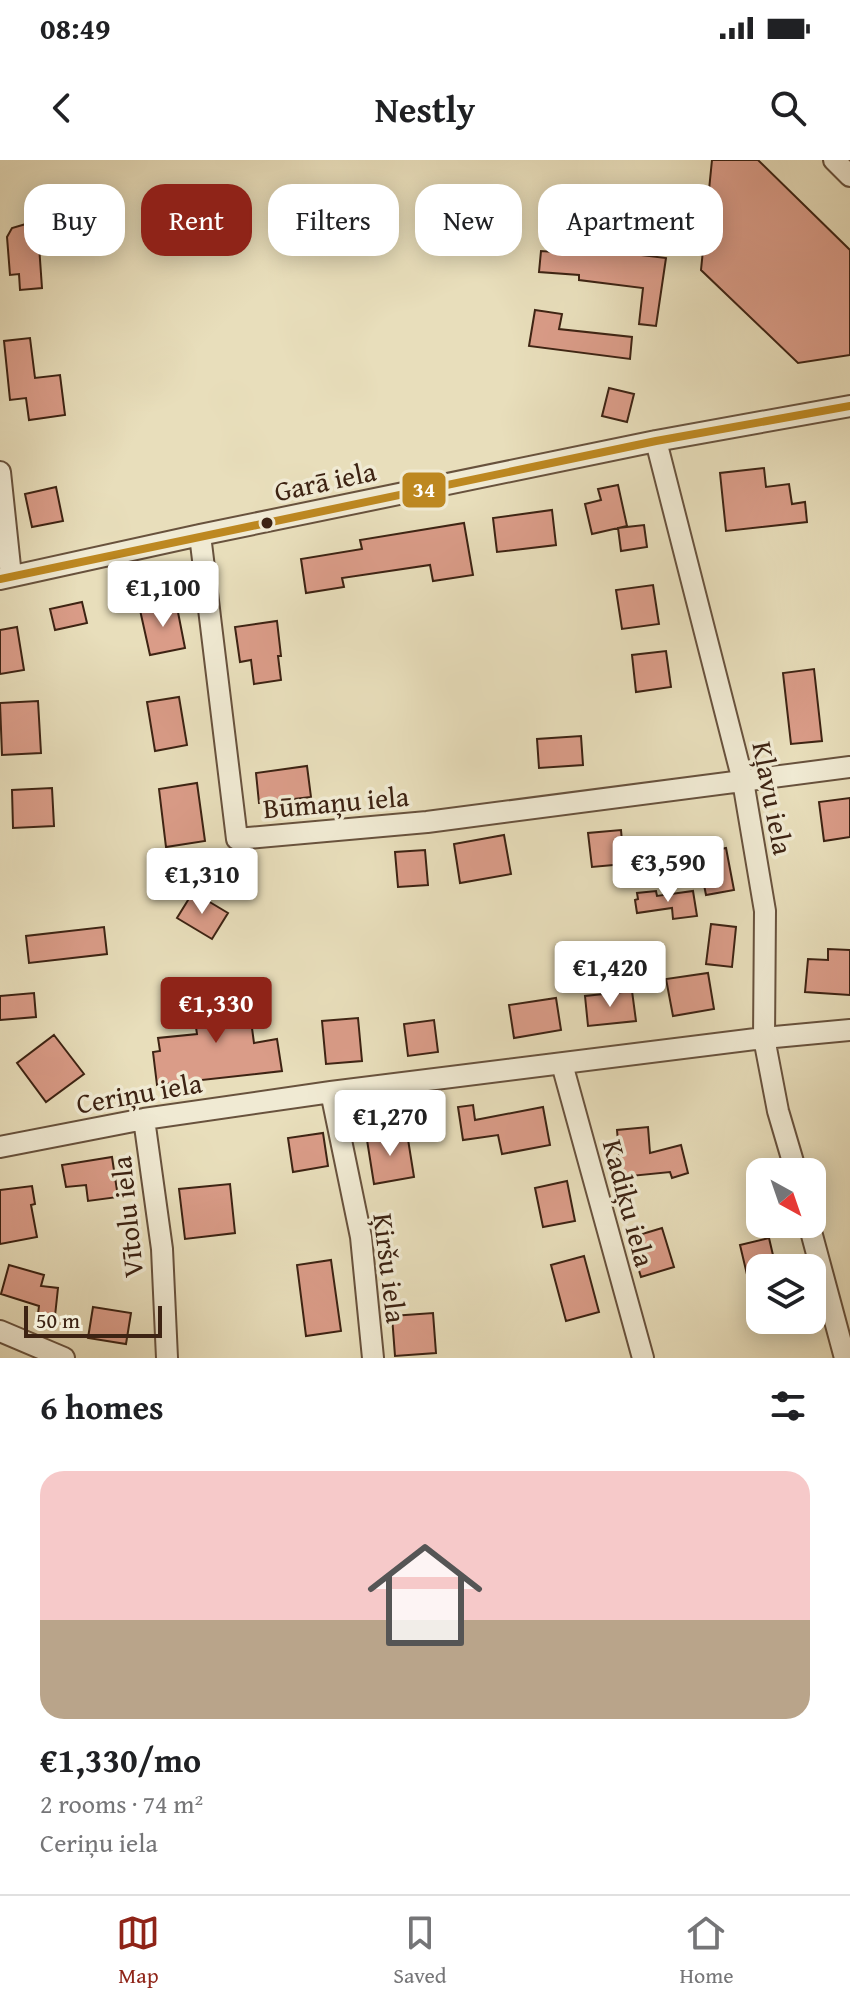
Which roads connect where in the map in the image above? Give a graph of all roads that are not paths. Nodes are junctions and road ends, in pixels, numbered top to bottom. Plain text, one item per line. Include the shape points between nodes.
1 (834, 160) edge
2 (850, 176) edge
3 (850, 406) edge
4 (656, 441) junction
5 (0, 472) edge
6 (200, 535) junction
7 (6, 577) edge
8 (850, 767) edge
9 (743, 781) junction
10 (850, 1030) edge
11 (764, 1038) junction
12 (562, 1064) junction
13 (331, 1092) junction
14 (144, 1119) junction
15 (0, 1147) edge
16 (792, 1158) edge
17 (813, 1238) edge
18 (0, 1331) edge
19 (846, 1352) edge
20 (64, 1358) edge
21 (167, 1358) edge
22 (373, 1358) edge
23 (643, 1358) edge

1 - 2 street
3 - 4 street, Garā iela
4 - 6 street, Garā iela
4 - 9 street, Kļavu iela
5 - 7 street
6 - 7 street, Garā iela
6 - 9 street, Būmaņu iela via 237,839 427,822
8 - 9 street
9 - 11 street, Kļavu iela via 765,911
10 - 11 street, Ceriņu iela
11 - 12 street, Ceriņu iela
11 - 16 street, Kļavu iela
12 - 13 street, Ceriņu iela
12 - 23 street, Kadiķu iela
13 - 14 street, Ceriņu iela
13 - 22 street, Ķiršu iela via 361,1237
14 - 15 street, Ceriņu iela
14 - 21 street, Vītolu iela via 162,1249
17 - 19 street
18 - 20 street

